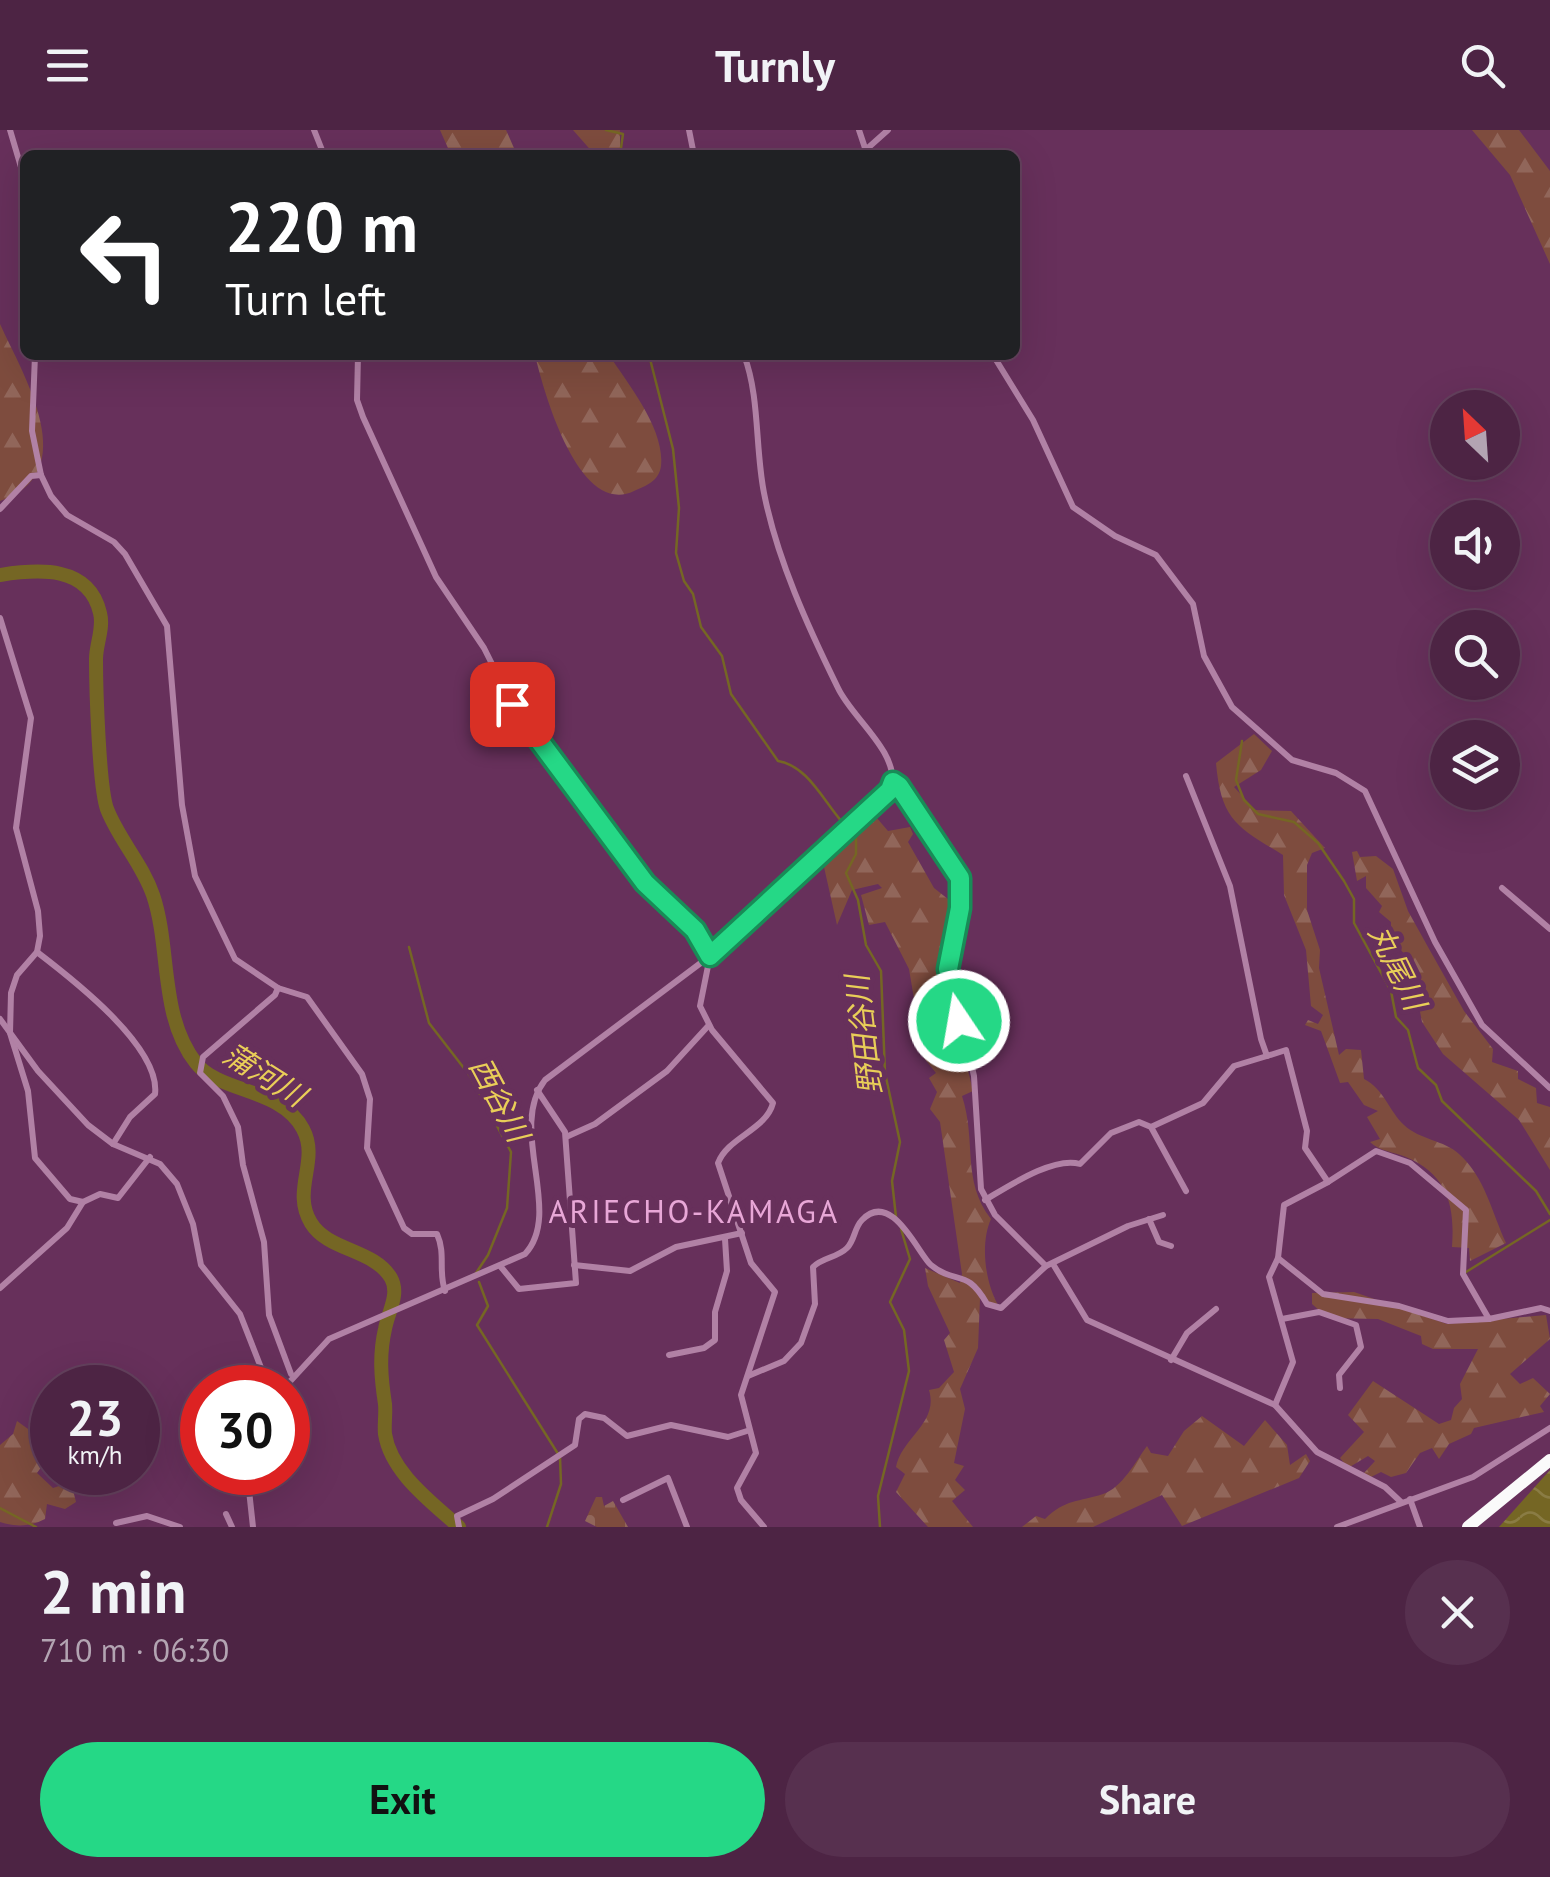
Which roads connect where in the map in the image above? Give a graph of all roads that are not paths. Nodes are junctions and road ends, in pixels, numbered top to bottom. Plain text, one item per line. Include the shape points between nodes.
1 (10, 130) edge
2 (888, 130) edge
3 (868, 150) edge
4 (20, 164) edge
5 (35, 360) edge
6 (358, 360) edge
7 (746, 360) edge
8 (996, 360) edge
9 (41, 475) junction
10 (0, 508) edge
11 (0, 618) edge
12 (1186, 776) dead end
13 (893, 782) junction
14 (1502, 888) dead end
15 (1550, 929) edge
16 (37, 952) junction
17 (710, 956) junction
18 (278, 988) junction
19 (0, 1019) edge
20 (708, 1025) junction
21 (10, 1033) junction
22 (1268, 1056) junction
23 (1550, 1088) edge
24 (537, 1090) junction
25 (1151, 1127) junction
26 (566, 1138) junction
27 (113, 1144) junction
28 (150, 1157) junction
29 (1328, 1182) junction
30 (1186, 1191) dead end
31 (985, 1200) junction
32 (83, 1202) junction
33 (1164, 1215) dead end
34 (1149, 1220) junction
35 (742, 1234) junction
36 (725, 1238) junction
37 (1171, 1246) dead end
38 (1278, 1258) junction
39 (574, 1265) junction
40 (1050, 1265) junction
41 (501, 1267) junction
42 (0, 1288) edge
43 (445, 1291) junction
44 (1216, 1309) dead end
45 (1550, 1311) edge
46 (1489, 1318) junction
47 (1282, 1319) junction
48 (669, 1355) dead end
49 (1171, 1360) junction
50 (260, 1365) edge
51 (288, 1365) edge
52 (301, 1365) edge
53 (747, 1376) junction
54 (1340, 1388) dead end
55 (1276, 1405) junction
56 (1550, 1428) edge
57 (746, 1431) junction
58 (1550, 1460) edge
59 (249, 1495) edge
60 (1410, 1498) junction
61 (623, 1500) dead end
62 (1401, 1502) junction
63 (226, 1514) dead end
64 (116, 1523) dead end
65 (761, 1524) edge
66 (251, 1526) edge
67 (180, 1527) edge
68 (232, 1527) edge
69 (459, 1527) edge
70 (687, 1527) edge
71 (750, 1527) edge
72 (1338, 1527) edge
73 (1420, 1527) edge
74 (1468, 1527) edge

1 - 4 street
2 - 3 street
5 - 9 street via 32,431
6 - 17 street via 362,416 436,577 512,704 645,883 695,930
7 - 13 street via 771,526 838,688 890,760
8 - 23 street via 1074,507 1156,555 1193,604 1204,656 1232,707 1292,760 1336,772 1365,792 1434,942 1482,1024
9 - 10 street via 30,476
9 - 18 street via 67,515 114,542 167,626 188,855 235,959
11 - 16 street via 31,718 16,828 38,910
12 - 22 street via 1230,886
13 - 17 street
13 - 31 street via 906,791 960,878 948,969 974,1076 978,1179
14 - 15 street
16 - 21 street via 17,975
16 - 27 street via 134,1038 154,1080 155,1094
17 - 20 street via 699,998
17 - 24 street
18 - 43 street via 306,997 362,1074 370,1099 367,1148 404,1228 437,1234
18 - 51 street via 200,1062 200,1073 238,1127 264,1242 269,1316
19 - 21 street
20 - 26 street via 668,1071
20 - 35 street via 773,1102 769,1114 718,1163
21 - 27 street via 88,1125
21 - 32 street via 28,1091 35,1158 70,1199
22 - 25 street via 1234,1066 1202,1103
22 - 29 street via 1286,1050 1308,1131 1304,1148
24 - 26 street
24 - 41 street via 530,1109 540,1225 532,1247
25 - 30 street
25 - 31 street via 1125,1125 1079,1165 1043,1171
26 - 39 street
27 - 28 street
28 - 32 street via 118,1198 100,1194
28 - 50 street via 177,1184 202,1265 240,1314
29 - 38 street via 1284,1205
29 - 46 street via 1381,1151 1410,1164 1461,1204 1469,1221 1463,1274
31 - 40 street
32 - 42 street via 67,1228
33 - 34 street
34 - 37 street via 1160,1242
34 - 40 street
35 - 36 street
35 - 53 street via 775,1300
36 - 39 street via 676,1246 630,1271
36 - 48 street via 727,1271 715,1340
38 - 46 street via 1323,1294 1448,1321
38 - 47 street via 1269,1277
39 - 41 street via 576,1284 526,1290 514,1287
40 - 49 street via 1086,1320
40 - 53 street via 1008,1305 996,1308 975,1283 928,1262 902,1224 869,1215 848,1247 815,1264 815,1304 801,1343 784,1360
41 - 43 street
43 - 52 street via 328,1339
44 - 49 street via 1187,1333
45 - 46 street
47 - 54 street via 1319,1312 1356,1324 1361,1347 1339,1375
47 - 55 street via 1294,1362
49 - 55 street
53 - 57 street via 741,1395
55 - 62 street via 1317,1452
56 - 60 street via 1473,1477
57 - 65 street via 755,1458 736,1488
57 - 69 street via 728,1436 672,1425 627,1436 604,1418 585,1414 575,1445 458,1516
58 - 74 highway
59 - 66 street
60 - 62 street
60 - 73 street
61 - 70 street via 668,1478
62 - 72 street
63 - 68 street
64 - 67 street via 147,1516
65 - 71 street

